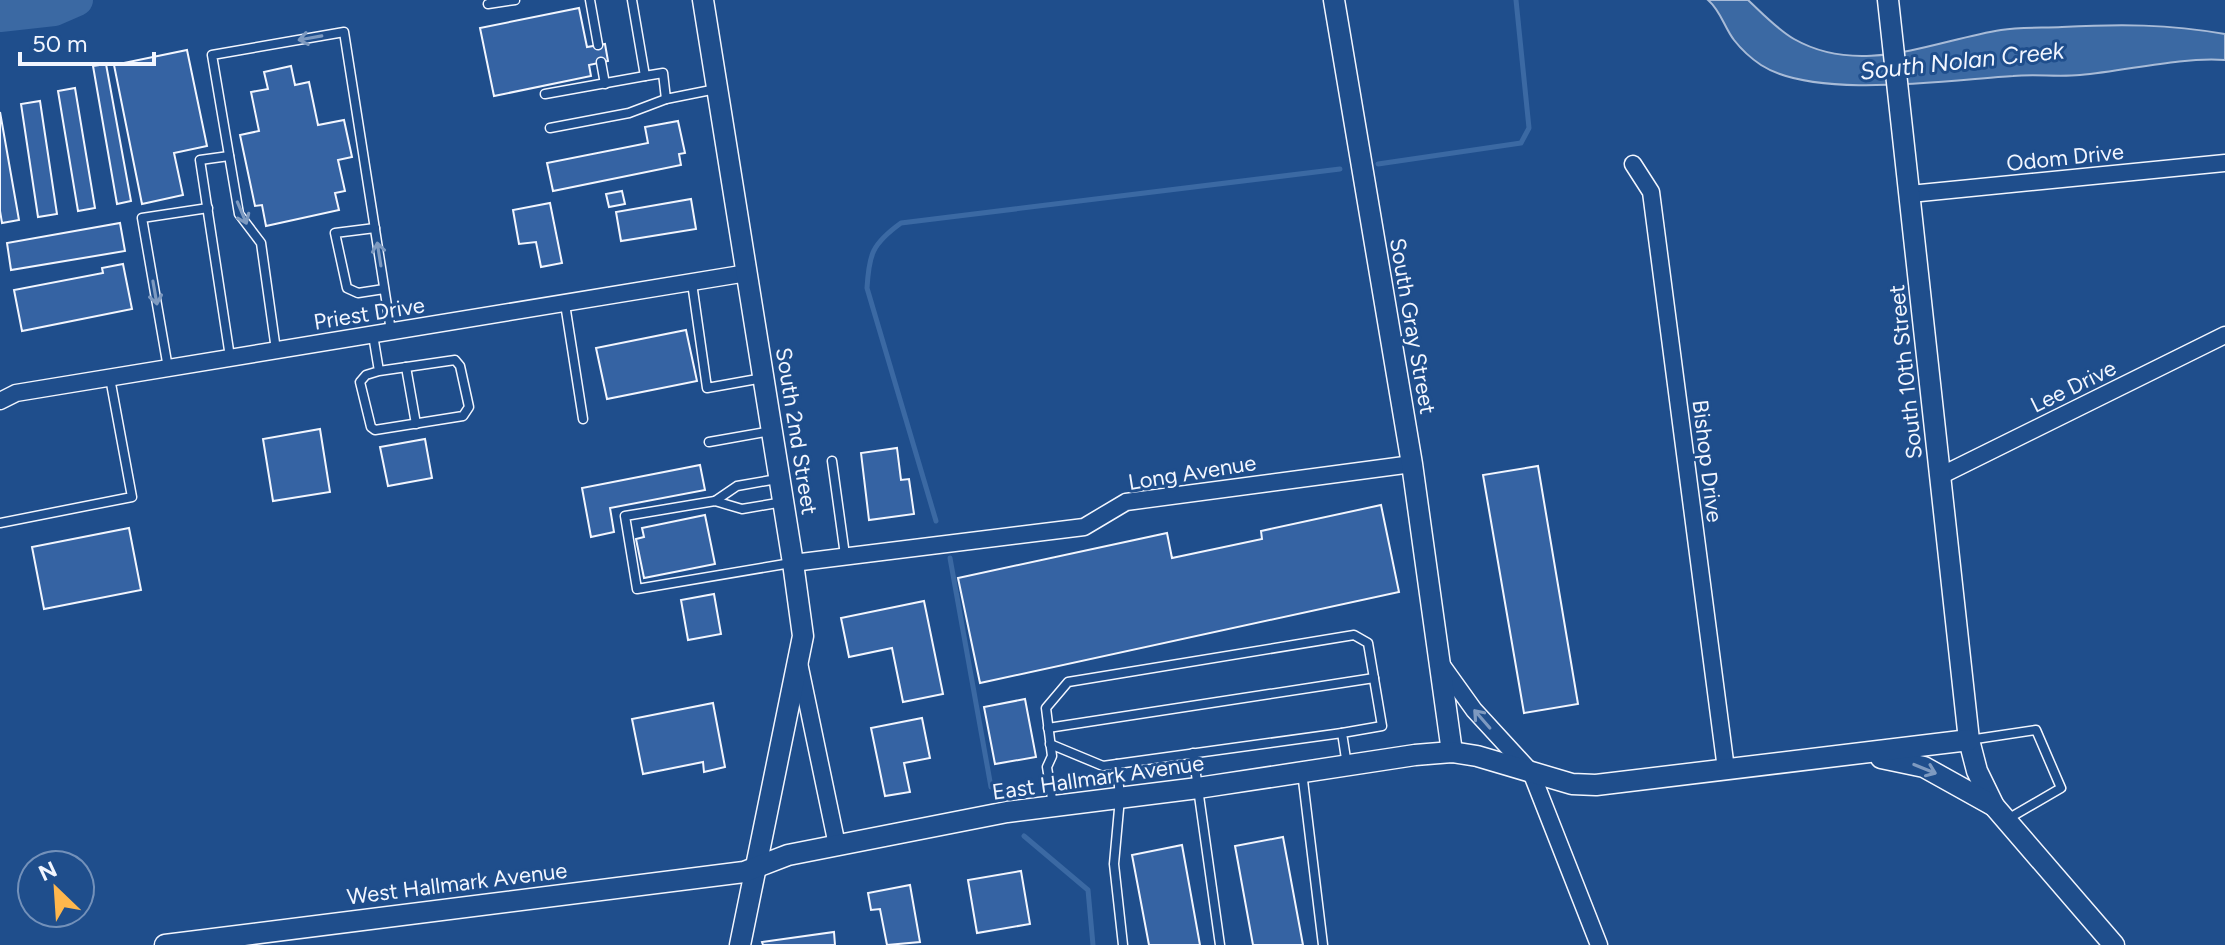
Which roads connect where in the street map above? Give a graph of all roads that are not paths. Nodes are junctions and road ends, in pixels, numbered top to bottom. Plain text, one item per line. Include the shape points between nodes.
1 (515, 0) edge
2 (590, 0) edge
3 (632, 0) edge
4 (703, 0) edge
5 (1334, 0) edge
6 (1888, 0) edge
7 (488, 4) dead end
8 (598, 45) dead end
9 (601, 62) dead end
10 (645, 76) junction
11 (605, 84) junction
12 (718, 89) junction
13 (545, 94) dead end
14 (666, 99) junction
15 (550, 128) dead end
16 (229, 156) junction
17 (2225, 163) edge
18 (1633, 164) dead end
19 (1910, 194) junction
20 (208, 208) junction
21 (375, 228) junction
22 (747, 273) junction
23 (692, 283) junction
24 (384, 289) junction
25 (564, 303) junction
26 (391, 331) junction
27 (373, 334) junction
28 (2225, 335) edge
29 (276, 350) junction
30 (230, 358) junction
31 (406, 367) junction
32 (168, 368) junction
33 (379, 371) junction
34 (110, 378) junction
35 (764, 378) junction
36 (0, 401) edge
37 (583, 419) dead end
38 (416, 424) junction
39 (772, 430) junction
40 (709, 442) dead end
41 (832, 461) dead end
42 (1412, 464) junction
43 (1940, 476) junction
44 (780, 478) junction
45 (715, 501) junction
46 (784, 502) junction
47 (0, 523) edge
48 (845, 555) junction
49 (793, 563) junction
50 (798, 657) junction
51 (1440, 662) junction
52 (1374, 678) junction
53 (1048, 728) junction
54 (1342, 733) junction
55 (1969, 740) junction
56 (1050, 744) junction
57 (1452, 752) junction
58 (1193, 753) junction
59 (1849, 754) junction
60 (1117, 764) junction
61 (1347, 765) junction
62 (1726, 769) junction
63 (1302, 772) junction
64 (1531, 772) junction
65 (1198, 788) junction
66 (1120, 798) junction
67 (1053, 806) junction
68 (2000, 813) junction
69 (837, 845) junction
70 (755, 867) junction
71 (296, 936) edge
72 (165, 945) edge
73 (740, 945) edge
74 (1123, 945) edge
75 (1220, 945) edge
76 (1323, 945) edge
77 (1599, 945) edge
78 (2114, 945) edge

1 - 7 lane
2 - 8 lane
3 - 10 lane
4 - 12 street, South 2nd Street
5 - 42 street, South Gray Street
6 - 19 street, South 10th Street
9 - 11 lane
10 - 11 lane
10 - 14 lane via 663,73
11 - 13 lane
12 - 14 lane
12 - 22 street, South 2nd Street
14 - 15 lane via 629,113
16 - 20 lane via 200,160
21 -> 16 lane via 344,32 212,55
16 -> 29 lane via 239,214 261,243
17 - 19 street, Odom Drive
18 - 62 street, Bishop Drive via 1651,192
19 - 43 street, South 10th Street
20 - 30 lane
20 -> 32 lane via 142,218
24 -> 21 lane
21 - 24 lane via 335,233 347,288 358,293
22 - 23 street, Priest Drive
22 - 35 street, South 2nd Street
23 - 25 street, Priest Drive
23 - 35 lane via 707,388
24 - 26 lane
25 - 26 street, Priest Drive
25 - 37 lane
26 - 27 street, Priest Drive
27 - 29 street, Priest Drive
27 - 33 lane
28 - 43 street, Lee Drive
29 - 30 street, Priest Drive
30 - 32 street, Priest Drive
31 - 33 lane
31 - 38 lane
31 - 38 lane via 455,360 469,407 463,416
32 - 34 street, Priest Drive
33 - 38 lane via 360,382 368,424 375,430
34 - 36 street, Priest Drive via 16,393
34 - 47 lane via 132,497
35 - 39 street, South 2nd Street
39 - 40 lane
39 - 44 street, South 2nd Street
41 - 48 lane
42 - 48 street, Long Avenue via 1126,502 1084,527
42 - 51 street, South Gray Street
43 - 55 street, South 10th Street
44 - 45 lane via 737,486
44 - 46 street, South 2nd Street
45 - 46 lane via 742,509
45 - 49 lane via 625,516 637,589
46 - 49 street, South 2nd Street
48 - 49 street, Long Avenue
49 - 50 street, South 2nd Street via 803,636
50 - 69 street
50 - 70 street, South 2nd Street
51 - 57 street, South Gray Street
64 -> 51 street, South Gray Street via 1474,710
52 - 53 lane
52 - 53 lane via 1368,643 1354,635 1068,682 1046,708
52 - 54 lane via 1382,726
53 - 56 lane
54 - 58 lane
54 - 61 lane
55 - 59 street
55 - 68 street, South 10th Street via 1977,771
55 - 68 lane via 2036,730 2061,788
56 - 60 lane via 1103,766
56 - 67 lane via 1047,767
57 - 61 street, East Hallmark Avenue
57 - 64 street, East Hallmark Avenue
58 - 60 lane
58 - 65 lane
59 - 62 street, East Hallmark Avenue
59 -> 68 street via 1924,767
60 - 66 lane
61 - 63 street, East Hallmark Avenue
62 - 64 street, East Hallmark Avenue via 1596,785
63 - 65 street, East Hallmark Avenue
63 - 76 lane
64 - 77 street, South Gray Street
65 - 66 street, East Hallmark Avenue
65 - 75 lane
66 - 67 street, East Hallmark Avenue
66 - 74 lane via 1114,864
67 - 69 street, East Hallmark Avenue
68 - 78 street
69 - 70 street, East Hallmark Avenue
70 - 71 street, West Hallmark Avenue
70 - 73 street, South 2nd Street
71 - 72 street, West Hallmark Avenue

